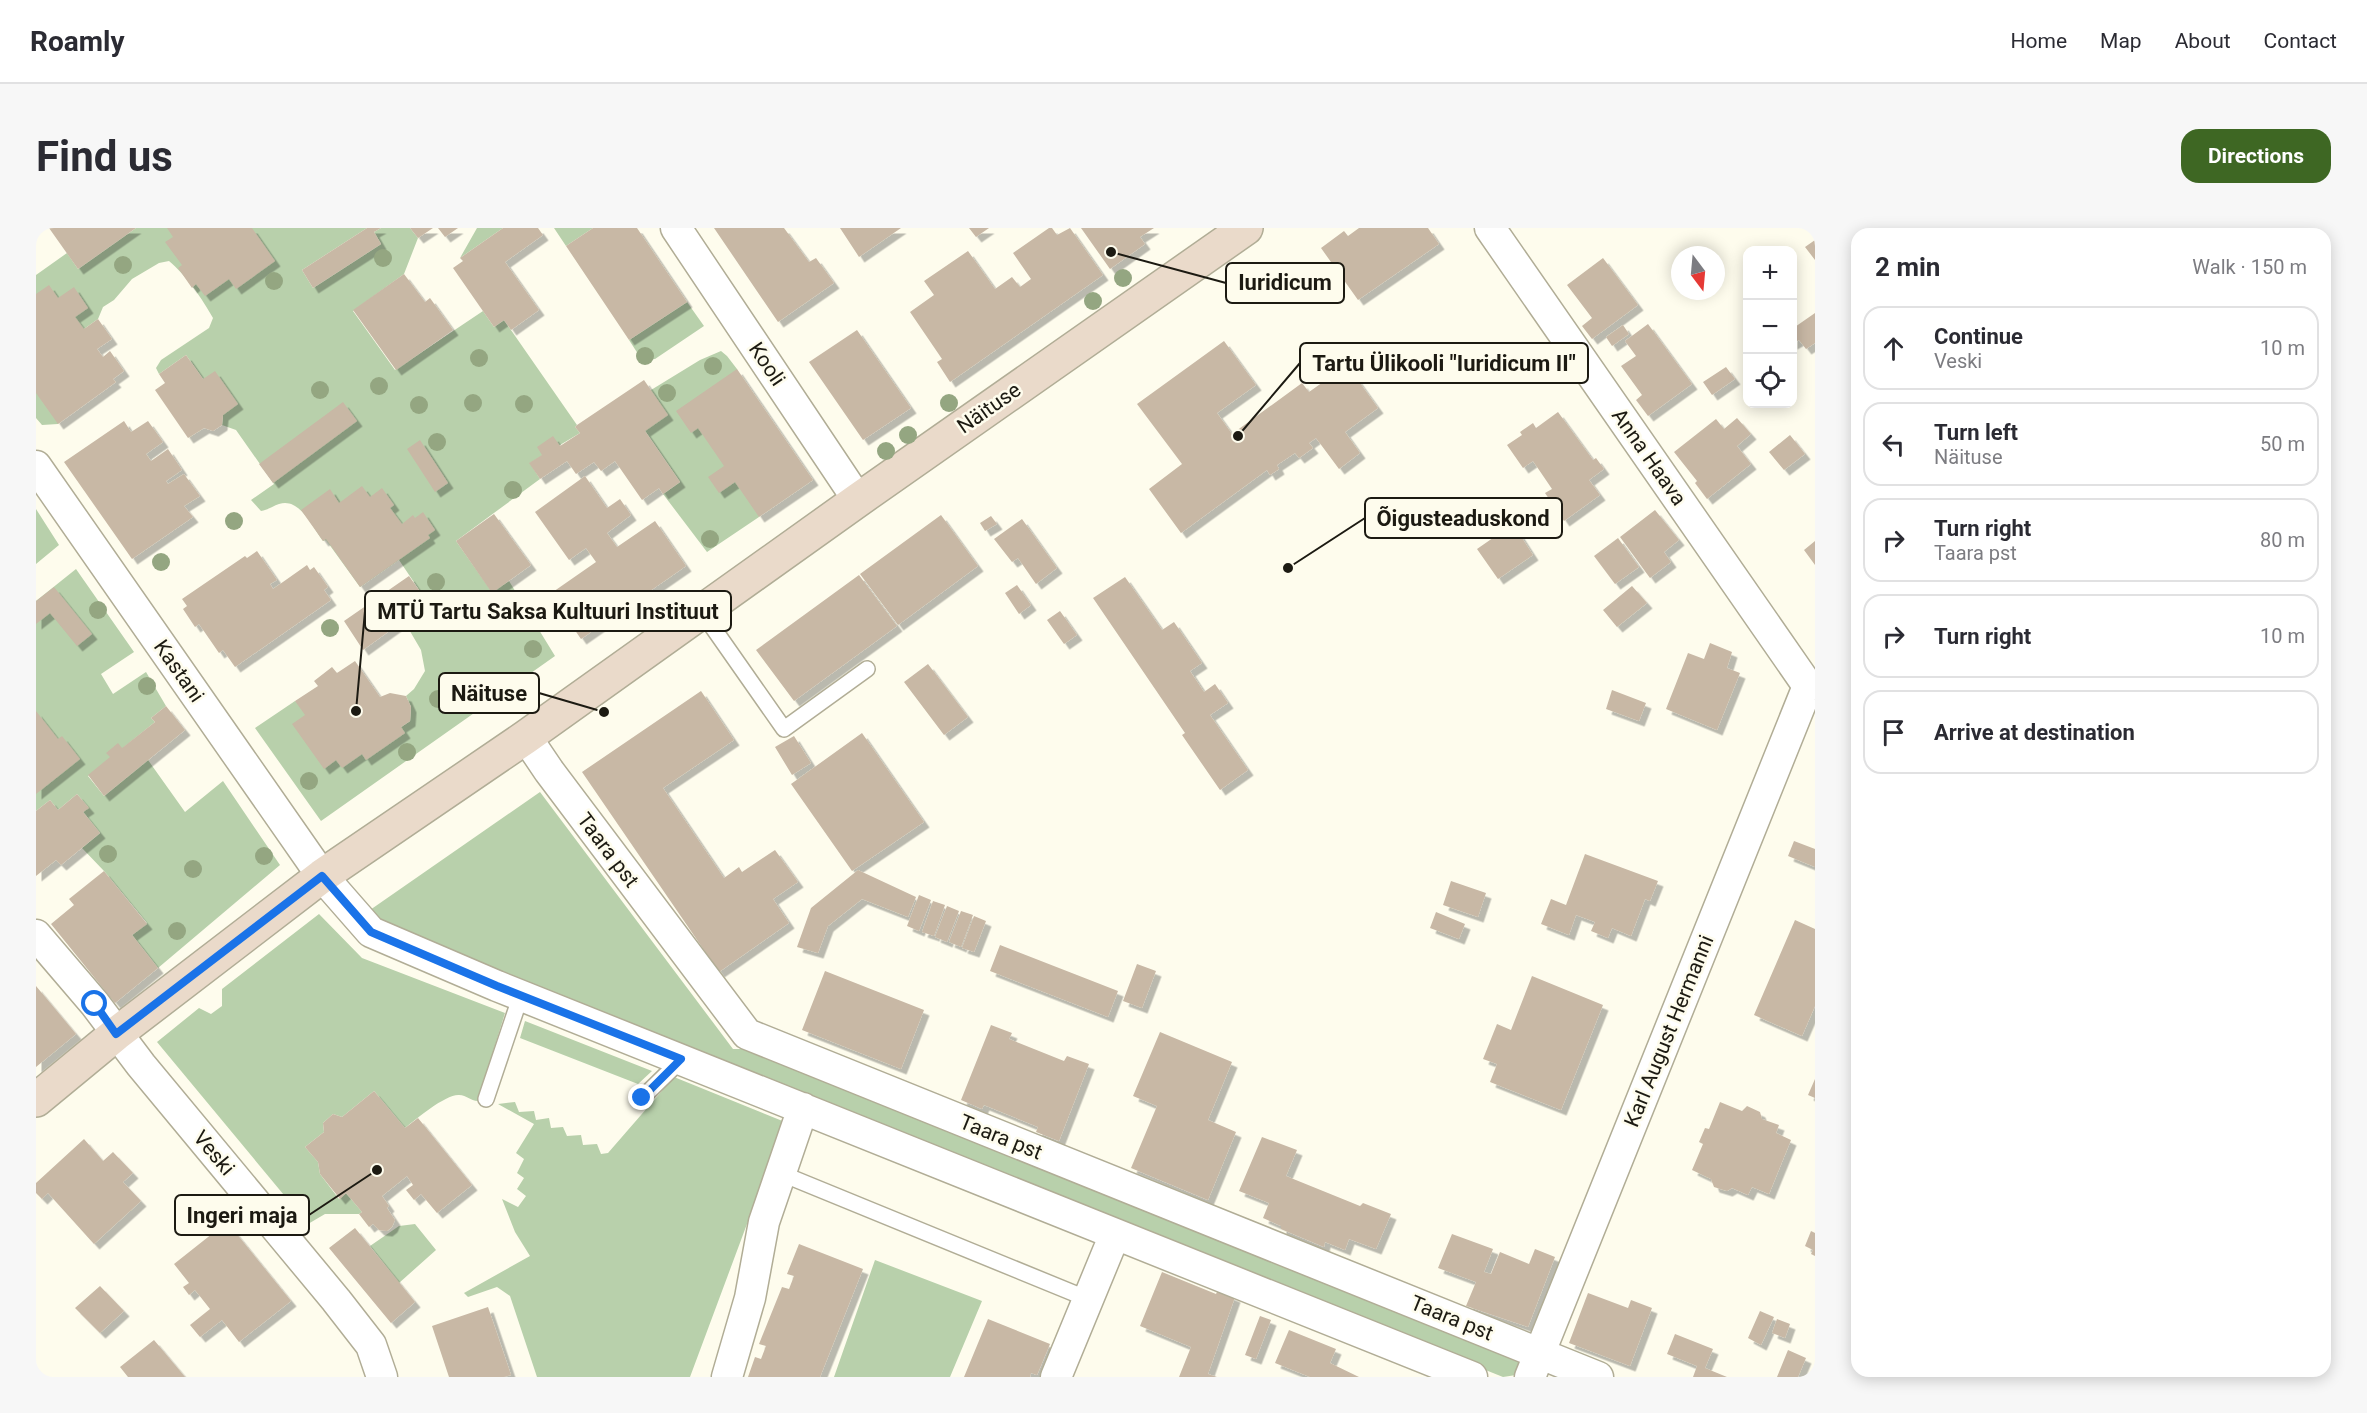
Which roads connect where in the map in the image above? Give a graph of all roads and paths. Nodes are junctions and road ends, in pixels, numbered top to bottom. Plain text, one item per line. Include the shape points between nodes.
1 (676, 228) edge
2 (1246, 228) edge
3 (1490, 228) edge
4 (36, 466) edge
5 (858, 500) junction
6 (702, 612) junction
7 (867, 669) dead end
8 (1811, 685) edge
9 (526, 737) junction
10 (322, 876) junction
11 (36, 935) edge
12 (521, 995) junction
13 (116, 1034) junction
14 (681, 1059) junction
15 (642, 1098) dead end
16 (486, 1099) dead end
17 (36, 1100) edge
18 (803, 1108) junction
19 (780, 1173) junction
20 (1115, 1234) junction
21 (1088, 1299) junction
22 (1534, 1365) edge
23 (382, 1377) edge
24 (726, 1377) edge
25 (1056, 1377) edge
26 (1472, 1377) edge
27 (1598, 1377) edge

1 - 5 street, Kooli
2 - 5 street, Näituse
3 - 8 street, Anna Haava
4 - 10 street, Kastani
5 - 6 street, Näituse
6 - 7 lane via 784,729
6 - 9 street, Näituse
8 - 22 street, Karl August Hermanni
9 - 10 street, Näituse
9 - 22 street, Taara pst via 747,1034
10 - 12 street via 371,932
10 - 13 street, Näituse
11 - 13 street, Veski
12 - 14 street
12 - 16 lane
13 - 17 street, Näituse
13 - 23 street, Veski via 371,1345
14 - 15 lane
14 - 18 street
18 - 19 street
18 - 20 street
19 - 21 lane
19 - 24 street
20 - 21 street
20 - 26 street
21 - 25 street
22 - 27 street, Taara pst

